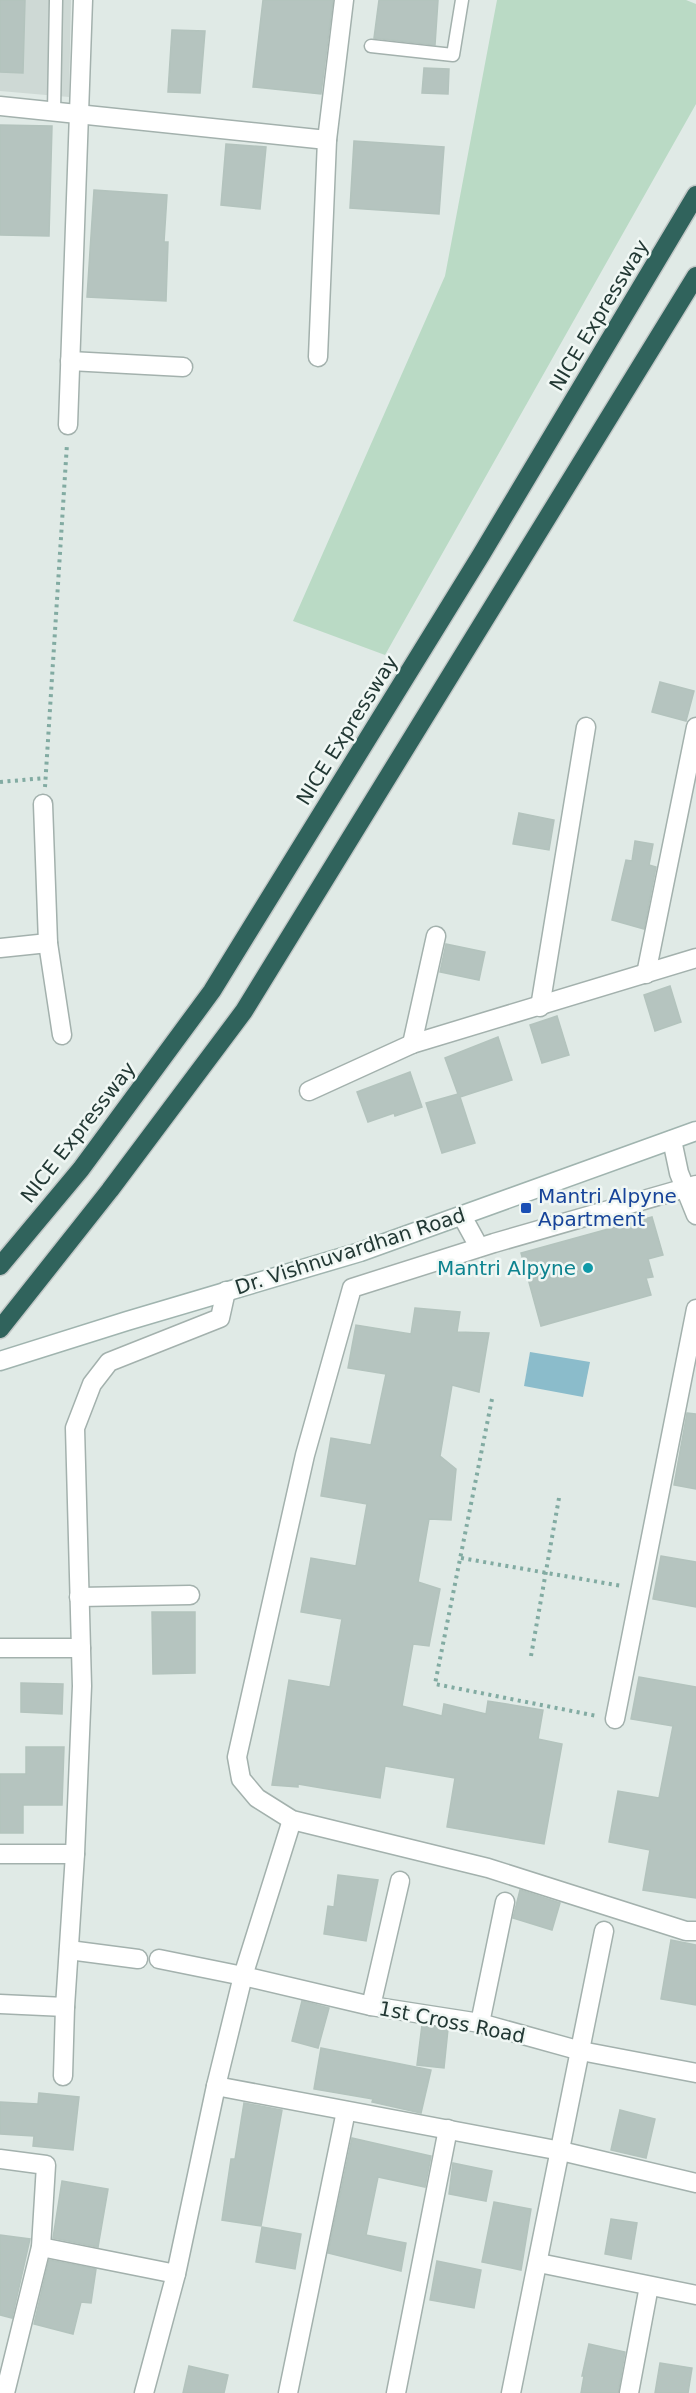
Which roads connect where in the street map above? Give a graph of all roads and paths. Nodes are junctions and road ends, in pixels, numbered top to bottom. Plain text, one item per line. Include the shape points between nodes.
1 (56, 0) edge
2 (84, 0) edge
3 (344, 0) edge
4 (462, 0) edge
5 (371, 46) dead end
6 (0, 106) edge
7 (54, 112) junction
8 (80, 114) junction
9 (327, 140) junction
10 (696, 195) edge
11 (696, 276) edge
12 (318, 357) dead end
13 (70, 361) junction
14 (183, 367) dead end
15 (68, 426) joint
16 (586, 727) dead end
17 (696, 727) edge
18 (45, 778) junction
19 (0, 782) edge
20 (43, 804) joint
21 (436, 936) dead end
22 (48, 943) junction
23 (0, 948) edge
24 (696, 958) edge
25 (646, 974) junction
26 (540, 1007) junction
27 (62, 1035) dead end
28 (412, 1044) junction
29 (309, 1091) dead end
30 (696, 1131) edge
31 (672, 1140) junction
32 (690, 1187) edge
33 (696, 1215) edge
34 (462, 1216) junction
35 (479, 1247) junction
36 (0, 1266) edge
37 (226, 1291) junction
38 (696, 1309) edge
39 (0, 1329) edge
40 (0, 1361) edge
41 (492, 1399) dead end
42 (559, 1498) dead end
43 (461, 1558) junction
44 (546, 1573) junction
45 (640, 1589) junction
46 (189, 1595) dead end
47 (80, 1597) junction
48 (0, 1648) edge
49 (81, 1648) junction
50 (531, 1656) dead end
51 (615, 1719) joint
52 (292, 1820) junction
53 (0, 1854) edge
54 (75, 1854) junction
55 (400, 1881) dead end
56 (505, 1902) dead end
57 (604, 1931) dead end
58 (696, 1931) edge
59 (69, 1950) junction
60 (138, 1959) dead end
61 (159, 1959) dead end
62 (243, 1976) junction
63 (0, 2004) edge
64 (371, 2006) junction
65 (65, 2007) junction
66 (480, 2023) junction
67 (581, 2051) junction
68 (695, 2067) edge
69 (63, 2076) dead end
70 (216, 2086) junction
71 (346, 2110) junction
72 (448, 2129) junction
73 (561, 2151) junction
74 (0, 2159) edge
75 (696, 2183) edge
76 (41, 2247) junction
77 (539, 2263) junction
78 (176, 2274) junction
79 (649, 2286) junction
80 (696, 2295) edge
81 (5, 2393) edge
82 (144, 2393) edge
83 (288, 2393) edge
84 (396, 2393) edge
85 (511, 2393) edge
86 (629, 2393) edge

1 - 7 lane
2 - 8 street
3 - 9 street
4 - 5 lane via 453,55
6 - 7 street
7 - 8 street
8 - 9 street
8 - 13 street
9 - 12 street
10 - 36 highway, NICE Expressway via 481,555 212,991 81,1169
11 - 39 highway via 244,1011
13 - 14 street
13 - 15 street
15 - 18 path
16 - 26 street
17 - 25 street
18 - 19 path
18 - 20 path
20 - 22 street
21 - 28 street
22 - 23 street
22 - 27 street
24 - 25 street
25 - 26 street
26 - 28 street
28 - 29 street
30 - 31 street, Dr. Vishnuvardhan Road
31 - 32 street
31 - 34 street, Dr. Vishnuvardhan Road
32 - 33 street
32 - 35 street
34 - 35 street
34 - 37 street, Dr. Vishnuvardhan Road via 360,1252
35 - 52 street via 352,1288 304,1455 237,1756 241,1779 257,1798
37 - 40 street, Dr. Vishnuvardhan Road
37 - 47 street via 220,1318 109,1362 92,1384 75,1428
38 - 45 street
41 - 43 path
42 - 44 path
43 - 44 path
43 - 51 path via 435,1684
44 - 45 path
44 - 50 path
45 - 51 street
46 - 47 street
47 - 49 street
48 - 49 street
49 - 54 street
52 - 58 street via 488,1868
52 - 62 street
53 - 54 street
54 - 59 street
55 - 64 street
56 - 66 street
57 - 67 street
59 - 60 street
59 - 65 street
61 - 62 street, 1st Cross Road
62 - 64 street, 1st Cross Road
62 - 70 street
63 - 65 street
64 - 66 street, 1st Cross Road
65 - 69 street
66 - 67 street, 1st Cross Road
67 - 68 street, 1st Cross Road
67 - 73 street
70 - 71 street
70 - 78 street
71 - 72 street
71 - 83 street
72 - 73 street
72 - 84 street
73 - 75 street
73 - 77 street
74 - 76 street via 46,2166
76 - 78 street
76 - 81 street
77 - 79 street
77 - 85 street
78 - 82 street
79 - 80 street
79 - 86 street

